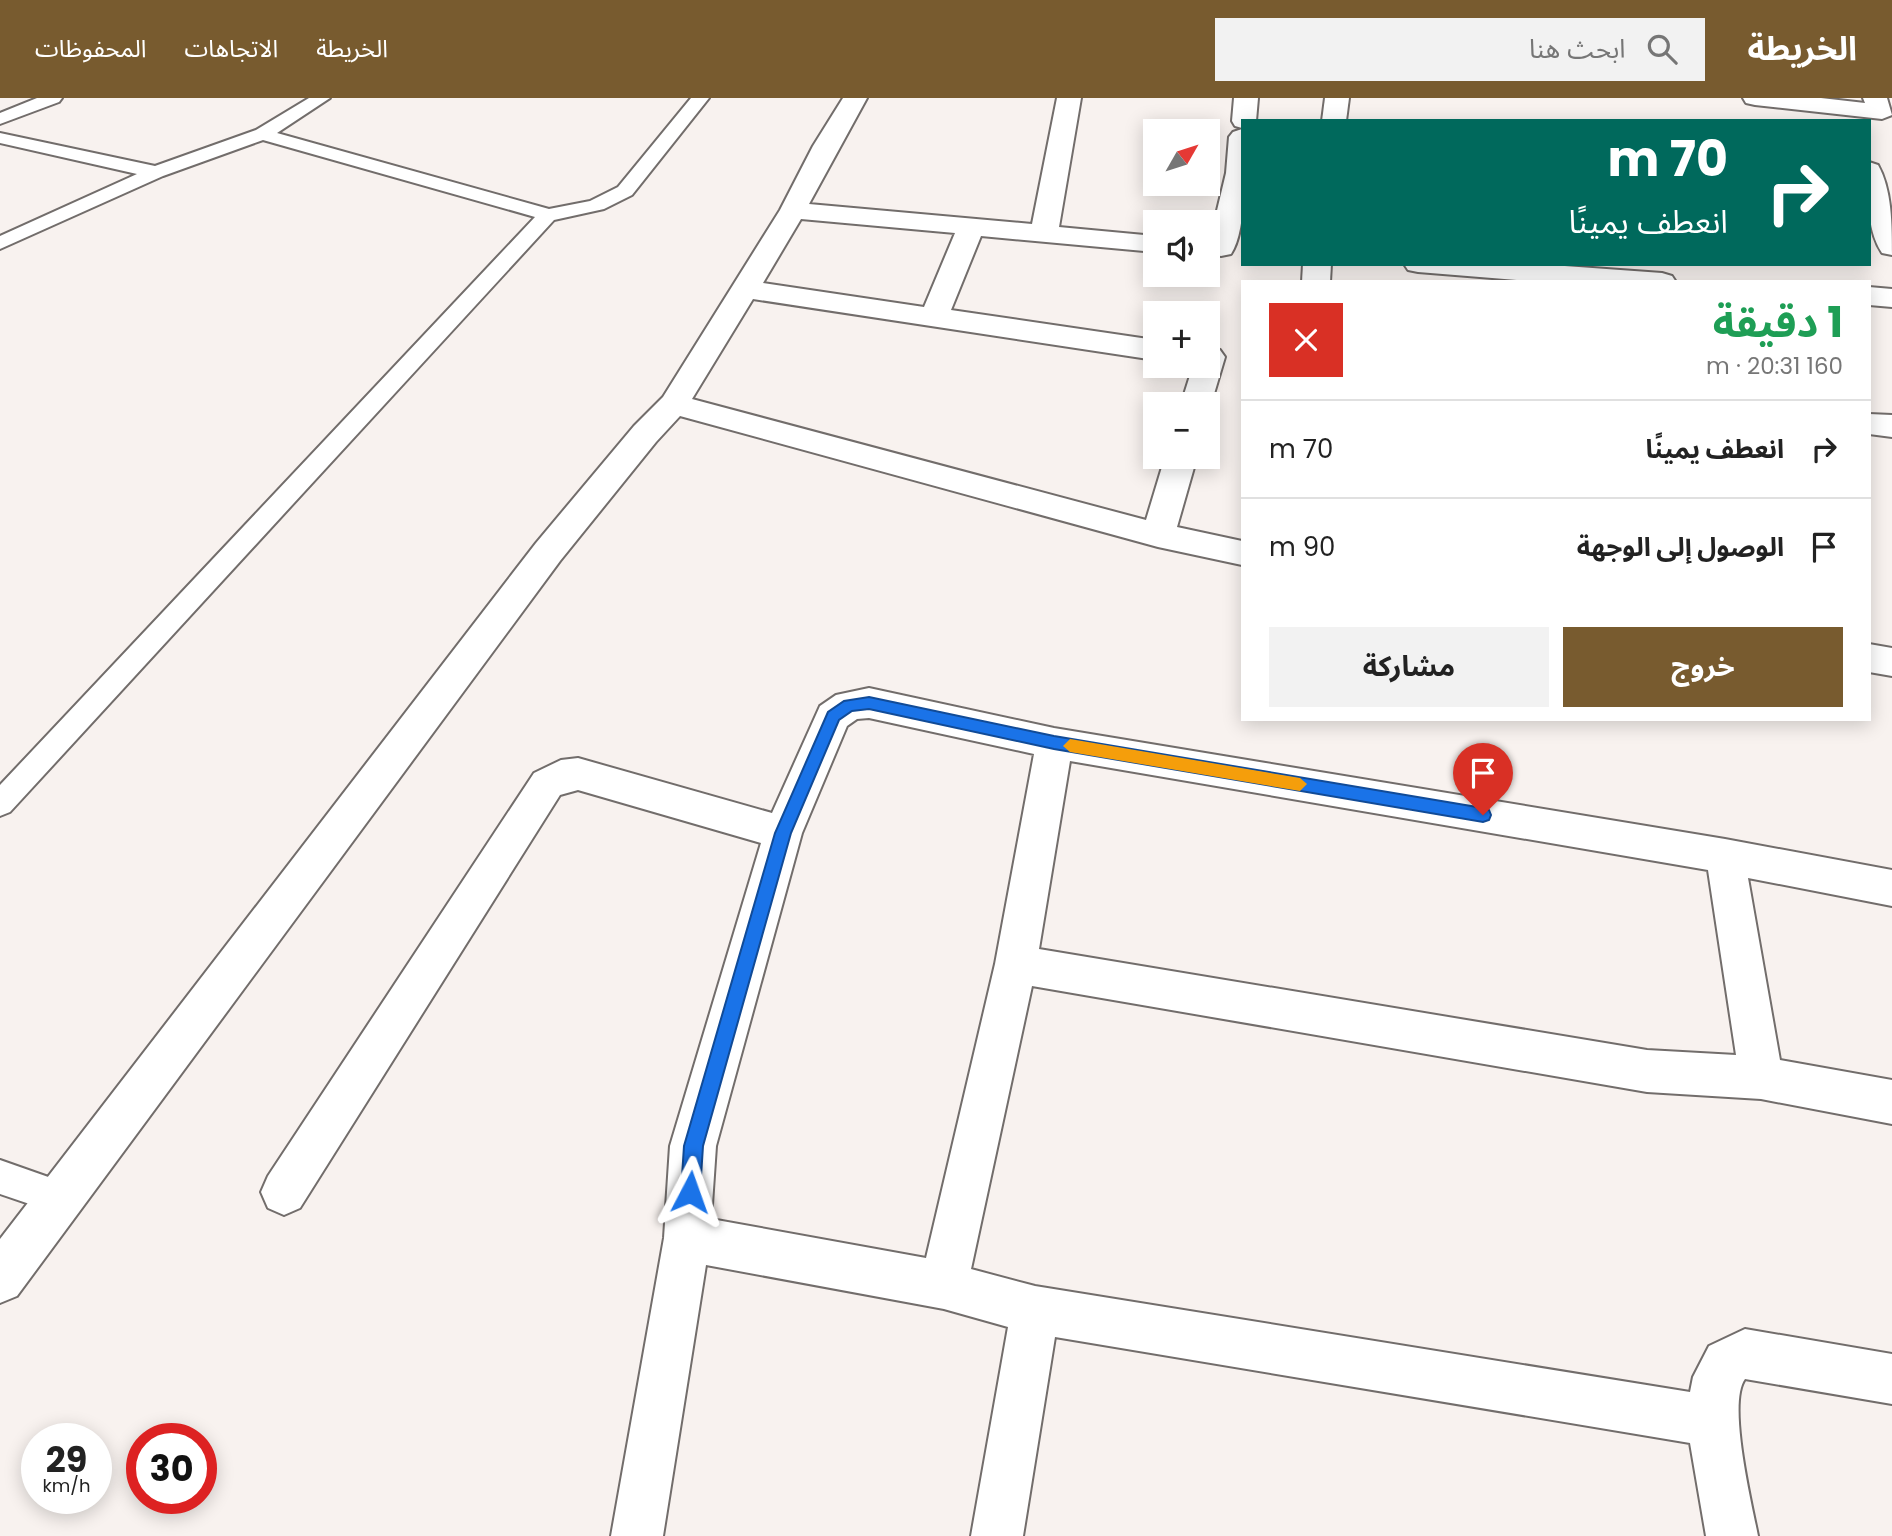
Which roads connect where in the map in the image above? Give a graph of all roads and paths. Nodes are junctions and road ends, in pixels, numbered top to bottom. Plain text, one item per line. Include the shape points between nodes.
1 (53, 98) edge
2 (321, 98) edge
3 (701, 98) edge
4 (855, 98) edge
5 (1069, 98) edge
6 (1246, 98) edge
7 (1337, 98) edge
8 (1755, 98) edge
9 (1883, 108) edge
10 (1853, 115) edge
11 (0, 119) edge
12 (1244, 119) edge
13 (1334, 119) edge
14 (262, 134) junction
15 (0, 138) edge
16 (1241, 149) edge
17 (156, 172) junction
18 (1871, 177) edge
19 (793, 210) junction
20 (548, 215) junction
21 (972, 226) junction
22 (1044, 233) junction
23 (0, 243) edge
24 (1143, 243) edge
25 (1892, 247) edge
26 (1224, 248) edge
27 (1445, 266) edge
28 (1635, 280) edge
29 (745, 289) junction
30 (1871, 296) edge
31 (1892, 298) edge
32 (933, 318) junction
33 (1143, 348) edge
34 (1220, 358) edge
35 (1241, 361) edge
36 (674, 404) junction
37 (1871, 424) edge
38 (1892, 426) edge
39 (1177, 469) edge
40 (1158, 535) junction
41 (1241, 553) edge
42 (1871, 659) edge
43 (1892, 662) edge
44 (1054, 743) junction
45 (0, 804) edge
46 (783, 833) junction
47 (1725, 856) junction
48 (1892, 888) edge
49 (1016, 964) junction
50 (1761, 1078) junction
51 (1892, 1102) edge
52 (0, 1177) edge
53 (284, 1192) dead end
54 (59, 1197) junction
55 (687, 1238) junction
56 (0, 1279) edge
57 (944, 1285) junction
58 (1035, 1310) junction
59 (1892, 1379) edge
60 (1712, 1421) junction
61 (637, 1536) edge
62 (997, 1536) edge
63 (1732, 1536) edge

1 - 11 lane
2 - 14 lane
3 - 20 lane via 625,191 590,209
4 - 19 street
5 - 22 street
6 - 12 street
7 - 13 street
8 - 10 street
9 - 10 street
14 - 17 lane
14 - 20 lane
15 - 17 lane
16 - 26 street
17 - 23 lane
18 - 25 street
19 - 21 street
19 - 29 street
20 - 45 lane
21 - 22 street
21 - 32 street
22 - 24 street
27 - 28 street
29 - 32 street
29 - 36 street
30 - 31 street
32 - 33 street
34 - 35 street
36 - 40 street
36 - 54 street via 548,552
37 - 38 street
39 - 40 street
40 - 41 street
42 - 43 street
44 - 46 street via 869,703 849,705 833,716
44 - 47 street
44 - 49 street
46 - 53 street via 578,774 547,784
46 - 55 street via 693,1146
47 - 48 street
47 - 50 street
49 - 50 street via 1647,1071
49 - 57 street
50 - 51 street
52 - 54 lane
54 - 56 street
55 - 57 street
55 - 61 street
57 - 58 street
58 - 60 street
58 - 62 street
59 - 60 street via 1745,1354 1726,1363 1716,1381
60 - 63 street

